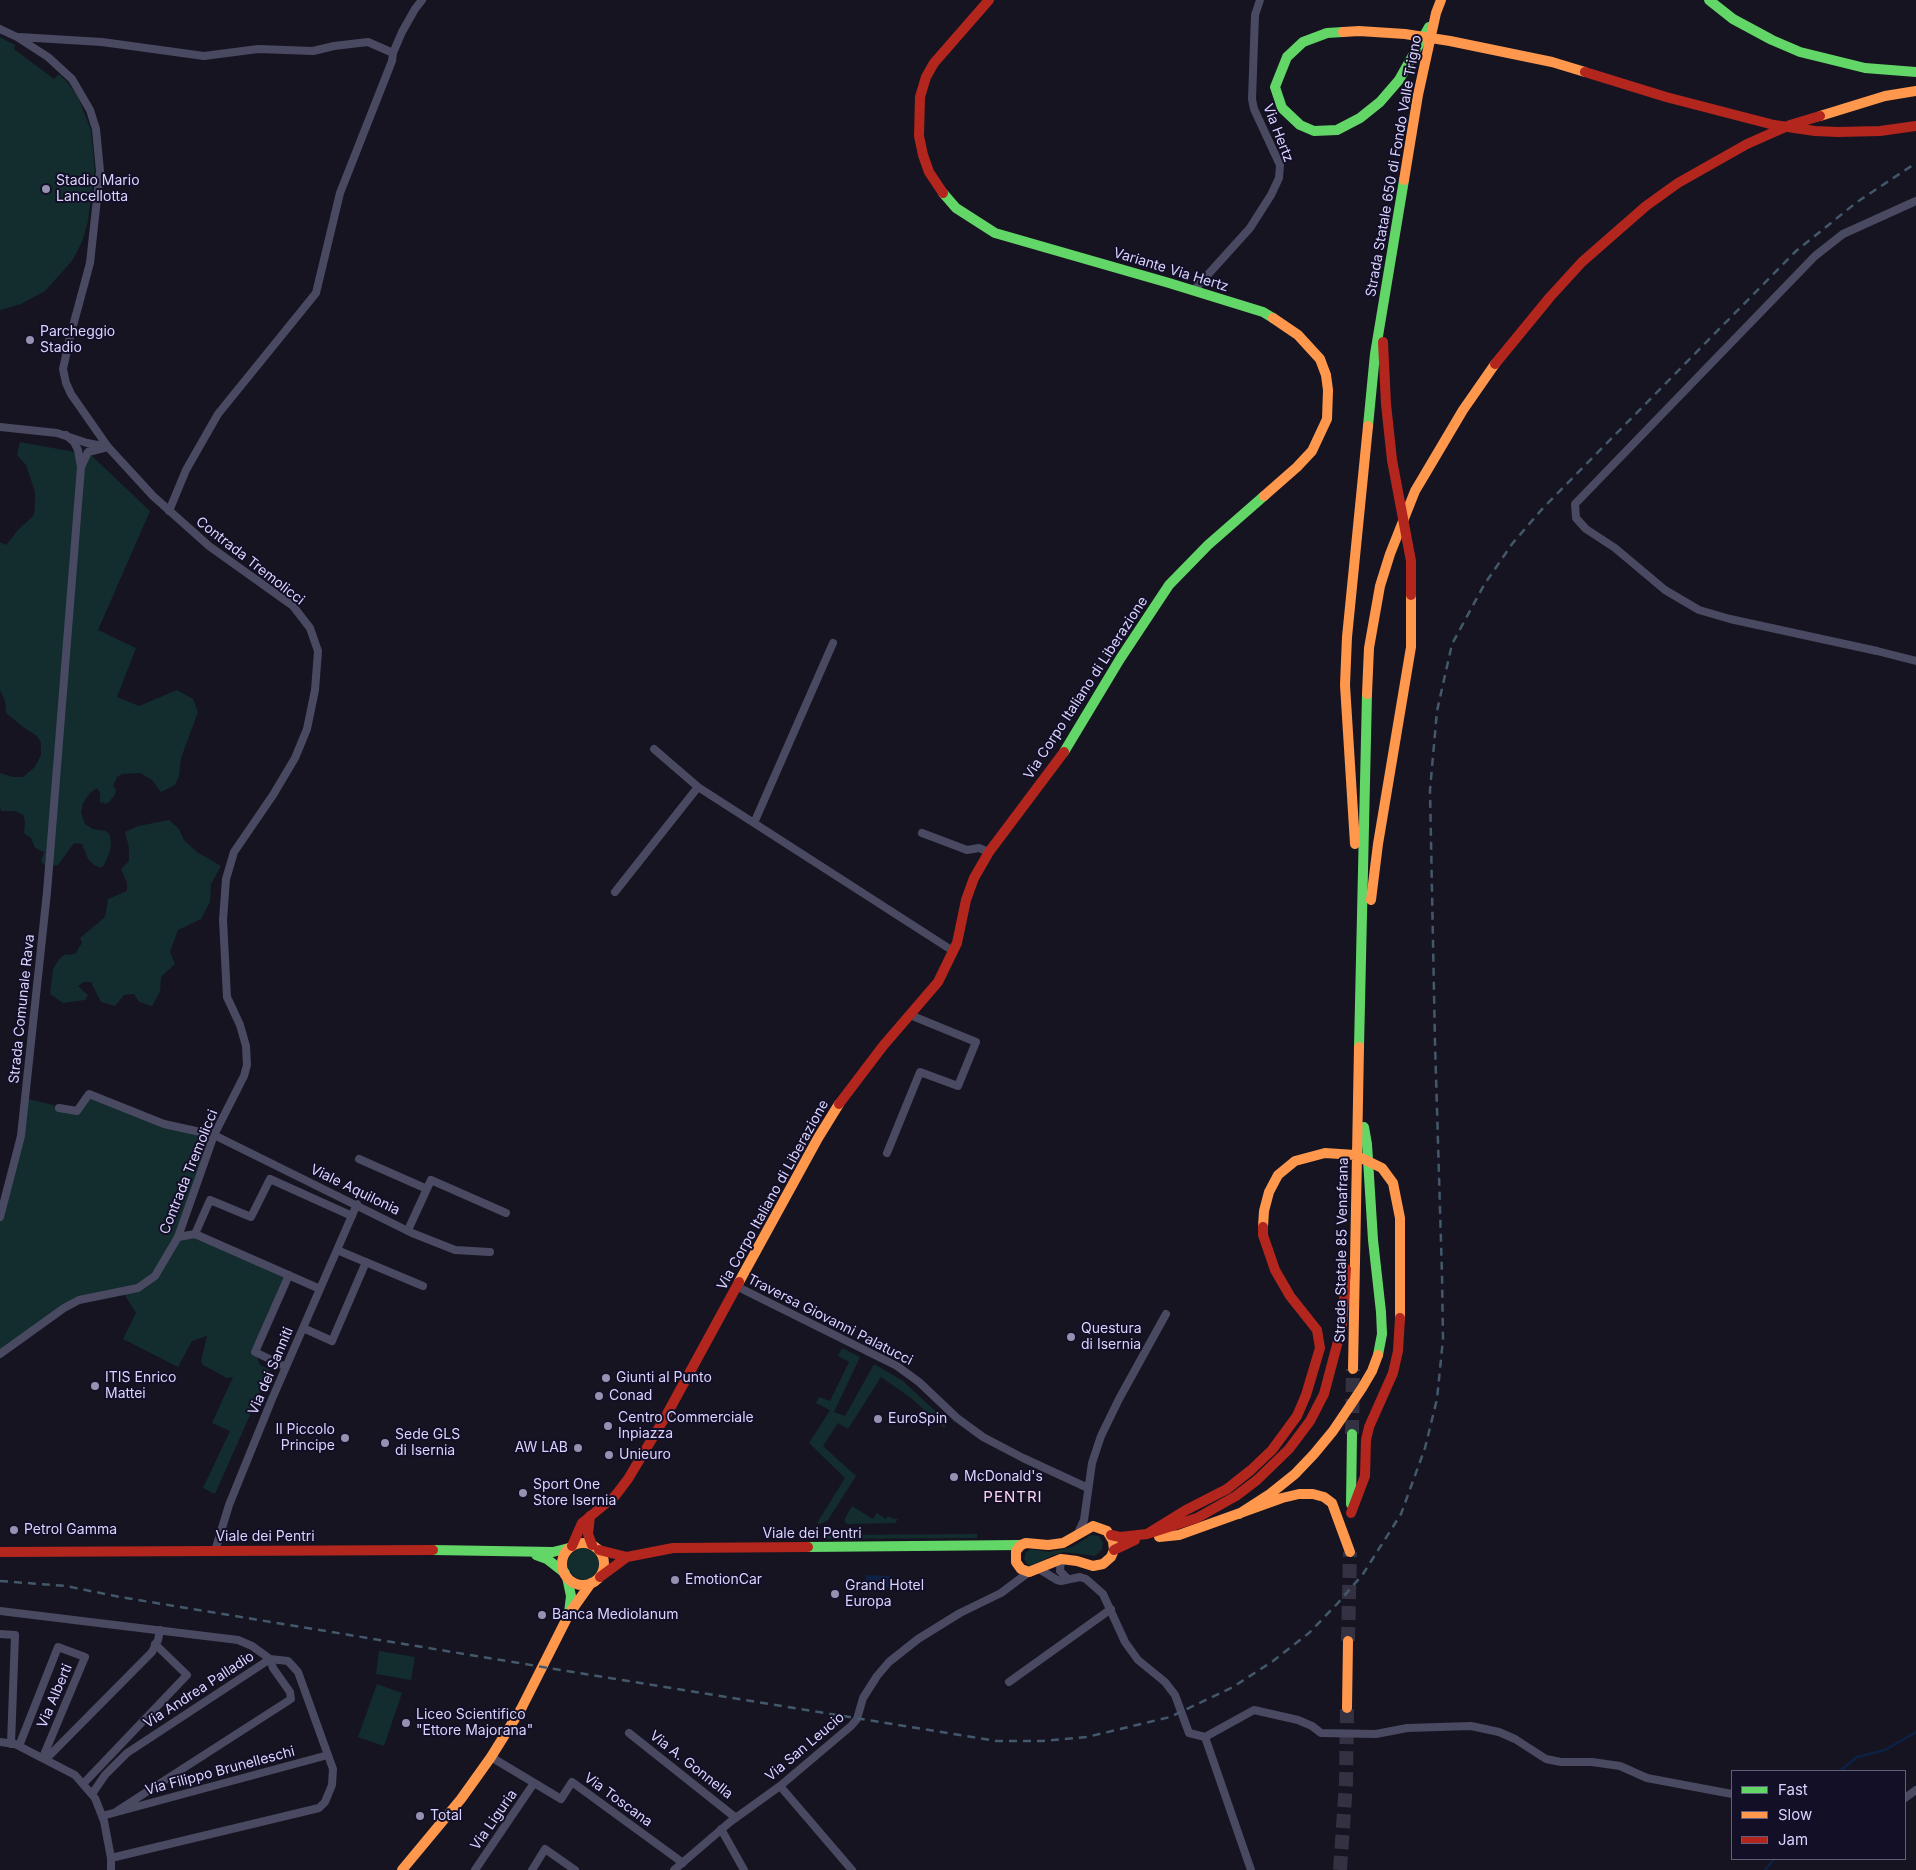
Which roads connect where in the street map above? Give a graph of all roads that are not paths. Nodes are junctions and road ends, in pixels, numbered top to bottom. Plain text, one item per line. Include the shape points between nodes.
1 (422, 0) edge
2 (990, 0) edge
3 (1260, 0) edge
4 (1441, 0) edge
5 (1709, 0) edge
6 (1436, 13) junction
7 (0, 29) edge
8 (17, 37) junction
9 (393, 53) junction
10 (1916, 72) edge
11 (1916, 91) edge
12 (1916, 126) edge
13 (1916, 201) edge
14 (1194, 290) junction
15 (1382, 309) junction
16 (0, 427) edge
17 (66, 435) junction
18 (85, 442) junction
19 (108, 447) junction
20 (78, 450) junction
21 (88, 452) junction
22 (80, 467) junction
23 (169, 511) junction
24 (1169, 585) joint
25 (833, 643) dead end
26 (1916, 661) edge
27 (654, 749) dead end
28 (698, 786) junction
29 (754, 823) junction
30 (922, 833) dead end
31 (989, 852) junction
32 (615, 892) dead end
33 (1361, 927) junction
34 (953, 951) junction
35 (1361, 974) junction
36 (910, 1015) junction
37 (1359, 1098) junction
38 (59, 1108) dead end
39 (214, 1135) junction
40 (887, 1153) dead end
41 (359, 1159) dead end
42 (1357, 1170) junction
43 (427, 1189) junction
44 (357, 1204) junction
45 (506, 1213) dead end
46 (352, 1216) junction
47 (0, 1217) edge
48 (408, 1230) junction
49 (196, 1234) junction
50 (178, 1237) junction
51 (337, 1250) junction
52 (490, 1252) dead end
53 (366, 1262) junction
54 (289, 1275) junction
55 (423, 1286) dead end
56 (736, 1286) junction
57 (320, 1289) junction
58 (1166, 1314) dead end
59 (303, 1328) junction
60 (0, 1354) edge
61 (286, 1367) junction
62 (1353, 1369) tunnel mouth
63 (1352, 1434) tunnel mouth
64 (1088, 1488) junction
65 (1086, 1510) junction
66 (1351, 1513) junction
67 (1239, 1514) junction
68 (590, 1515) junction
69 (1099, 1527) junction
70 (1078, 1533) junction
71 (1147, 1534) junction
72 (1111, 1535) junction
73 (1021, 1545) junction
74 (998, 1546) junction
75 (571, 1547) junction
76 (595, 1547) junction
77 (1114, 1550) junction
78 (216, 1551) junction
79 (0, 1552) edge
80 (530, 1552) junction
81 (627, 1557) junction
82 (1061, 1560) junction
83 (1016, 1562) junction
84 (1034, 1571) junction
85 (566, 1576) junction
86 (1068, 1578) junction
87 (594, 1581) junction
88 (1011, 1586) junction
89 (1111, 1609) junction
90 (0, 1611) edge
91 (569, 1614) junction
92 (160, 1630) junction
93 (0, 1634) edge
94 (1348, 1641) tunnel mouth
95 (156, 1644) junction
96 (270, 1659) junction
97 (1008, 1682) dead end
98 (1347, 1708) tunnel mouth
99 (629, 1733) dead end
100 (1204, 1737) junction
101 (0, 1742) edge
102 (15, 1745) junction
103 (328, 1755) junction
104 (491, 1757) junction
105 (44, 1758) junction
106 (534, 1783) junction
107 (83, 1784) junction
108 (780, 1786) junction
109 (92, 1794) junction
110 (1731, 1794) edge
111 (117, 1811) junction
112 (102, 1816) junction
113 (736, 1818) junction
114 (721, 1829) junction
115 (111, 1858) junction
116 (682, 1863) junction
117 (406, 1869) edge
118 (111, 1870) edge
119 (475, 1870) edge
120 (532, 1870) edge
121 (574, 1870) edge
122 (674, 1870) edge
123 (744, 1870) edge
124 (852, 1870) edge
125 (1251, 1870) edge

1 - 9 street
2 - 14 main road, Variante Via Hertz via 934,63 920,97 919,136 923,155 941,191 956,208 995,233
3 - 14 street, Via Hertz via 1255,15 1252,99 1280,165 1279,178 1250,228
4 - 6 main road, Strada Statale 650 di Fondo Valle Trigno
5 - 10 main road via 1733,19 1800,52 1865,68
6 - 12 main road via 1399,80 1360,118 1337,130 1314,131 1300,125 1282,108 1275,87 1287,57 1303,42 1327,33 1358,31 1405,34 1450,41 1552,62 1740,118 1815,131 1880,131
6 - 15 main road, Strada Statale 650 di Fondo Valle Trigno via 1418,95
7 - 8 street, Contrada Tremolicci
8 - 9 street via 102,42 204,56 258,49 313,50 368,42
8 - 19 street, Contrada Tremolicci via 48,57 72,79 90,110 96,129 100,171 90,263 64,369 71,394
9 - 23 street via 340,193 316,293 218,414 186,470
11 - 33 main road via 1885,96 1790,124 1678,183 1582,262 1504,352 1463,410 1415,490 1380,586 1368,675
13 - 26 street via 1843,234 1815,256 1576,504 1576,518 1586,529 1615,548 1664,590 1699,610
14 - 24 main road, Variante Via Hertz via 1263,312 1298,334 1320,359 1326,375 1329,404 1327,419 1312,451 1208,545
15 - 33 main road via 1347,637 1345,685
15 - 35 main road via 1392,460 1411,561 1411,647 1371,890 1369,953
16 - 17 street
17 - 18 street
17 - 20 street
18 - 19 street
18 - 20 street
18 - 21 street
19 - 21 street
19 - 23 street, Contrada Tremolicci
20 - 22 street
21 - 22 street
22 - 47 street, Strada Comunale Rava via 47,892 21,1136
23 - 39 street, Contrada Tremolicci via 209,546 292,606 310,628 318,651 307,729 295,758 234,852 226,879 223,920 227,997 240,1025 247,1065
24 - 31 main road, Via Corpo Italiano di Liberazione via 1058,762
25 - 29 street
27 - 28 street
28 - 29 street
28 - 32 street
29 - 34 street
30 - 31 street via 967,850 978,848
31 - 34 main road, Via Corpo Italiano di Liberazione via 966,900
33 - 35 main road
34 - 36 main road, Via Corpo Italiano di Liberazione via 938,982
35 - 37 main road
36 - 40 street via 976,1042 958,1086 920,1072
36 - 56 main road, Via Corpo Italiano di Liberazione via 832,1116
37 - 42 main road, Strada Statale 85 Venafrana
37 - 67 main road via 1367,1144 1381,1312 1380,1351 1362,1388 1314,1454 1270,1494
38 - 39 street, Viale Aquilonia via 77,1111 90,1094 164,1124
39 - 44 street, Viale Aquilonia
39 - 50 street, Contrada Tremolicci
41 - 43 street
42 - 62 main road, Strada Statale 85 Venafrana
42 - 71 main road via 1347,1208 1342,1326 1324,1394 1310,1421 1273,1466 1236,1496 1197,1518
43 - 45 street via 431,1180
43 - 48 street
44 - 46 street, Via dei Sanniti
44 - 48 street, Viale Aquilonia
46 - 49 street via 270,1179 251,1217 210,1200
46 - 51 street, Via dei Sanniti
48 - 52 street, Viale Aquilonia via 455,1250
49 - 50 street
49 - 54 street
50 - 60 street, Contrada Tremolicci via 155,1276 138,1288 79,1300
51 - 53 street
51 - 57 street, Via dei Sanniti
53 - 55 street
53 - 59 street via 332,1341
54 - 57 street
54 - 61 street via 255,1352
56 - 64 street, Traversa Giovanni Palatucci via 891,1363 908,1373 948,1411 983,1437
56 - 68 main road, Via Corpo Italiano di Liberazione via 628,1479 615,1496
57 - 59 street, Via dei Sanniti
58 - 64 street via 1104,1428 1092,1463
59 - 61 street, Via dei Sanniti
61 - 78 street, Via dei Sanniti via 229,1505
63 - 66 main road
64 - 65 street
65 - 69 street
65 - 70 street
66 - 67 main road via 1350,1552 1337,1513 1324,1497 1300,1494
66 - 71 main road via 1365,1476 1369,1427 1393,1372 1398,1350 1400,1218 1394,1183 1382,1168 1355,1155 1325,1153 1295,1161 1278,1175 1264,1210 1263,1235 1272,1264 1290,1296 1317,1330 1320,1348 1297,1416 1272,1450 1251,1470 1227,1488
67 - 77 main road via 1179,1535 1135,1540
68 - 75 main road, Via Corpo Italiano di Liberazione via 582,1523
68 - 76 main road via 588,1534
69 - 70 main road, Viale dei Pentri via 1093,1526
69 - 72 main road
70 - 73 main road, Viale dei Pentri via 1062,1543
71 - 72 main road
72 - 77 main road
73 - 74 main road, Viale dei Pentri
73 - 83 main road via 1016,1551
74 - 81 main road, Viale dei Pentri via 673,1548
74 - 83 main road via 1012,1553
75 - 76 main road via 584,1543
75 - 80 main road, Viale dei Pentri via 553,1552
75 - 85 main road via 563,1560
76 - 81 main road, Viale dei Pentri
76 - 87 main road via 603,1557 604,1565 602,1573
77 - 82 main road via 1103,1564 1093,1566
78 - 79 main road, Viale dei Pentri
78 - 80 main road, Viale dei Pentri
80 - 85 main road, Viale dei Pentri via 547,1559
81 - 87 main road, Viale dei Pentri
82 - 84 main road
82 - 86 street via 1060,1571
83 - 84 main road
83 - 88 street
84 - 86 street via 1056,1580
84 - 88 street, Via San Leucio
85 - 87 main road via 579,1584
85 - 91 main road via 571,1596
86 - 89 street via 1080,1576 1086,1579 1103,1594
87 - 91 main road
88 - 108 street, Via San Leucio via 918,1639 889,1662 863,1698 851,1726
89 - 97 street
89 - 100 street via 1125,1642 1138,1660 1176,1695 1189,1733
90 - 92 street
91 - 104 main road via 524,1702
92 - 95 street
92 - 96 street via 238,1640
93 - 102 street via 15,1636
94 - 98 main road
95 - 105 street via 152,1652
95 - 107 street via 187,1675
96 - 103 street via 288,1661 298,1672
96 - 109 street, Via Andrea Palladio via 127,1752
96 - 111 street, Via Andrea Palladio via 291,1698
99 - 113 street, Via A. Gonnella
100 - 110 street via 1254,1710 1298,1720 1321,1733 1376,1734 1407,1728 1471,1726 1515,1739 1546,1759 1620,1766 1647,1778
100 - 125 street
101 - 102 street
102 - 105 street
102 - 105 street, Via Alberti via 58,1647 85,1657
103 - 111 street, Via Filippo Brunelleschi
103 - 115 street via 333,1769 332,1784 319,1808
104 - 106 street, Via Toscana
104 - 117 main road
105 - 107 street via 75,1775
106 - 116 street, Via Toscana via 561,1799 572,1782
106 - 119 street, Via Liguria
107 - 109 street
108 - 113 street, Via San Leucio
108 - 124 street
109 - 112 street
111 - 112 street
112 - 115 street
113 - 114 street, Via San Leucio
114 - 116 street, Via San Leucio
114 - 123 street
115 - 118 street
116 - 122 street, Via San Leucio
120 - 121 street via 546,1849

